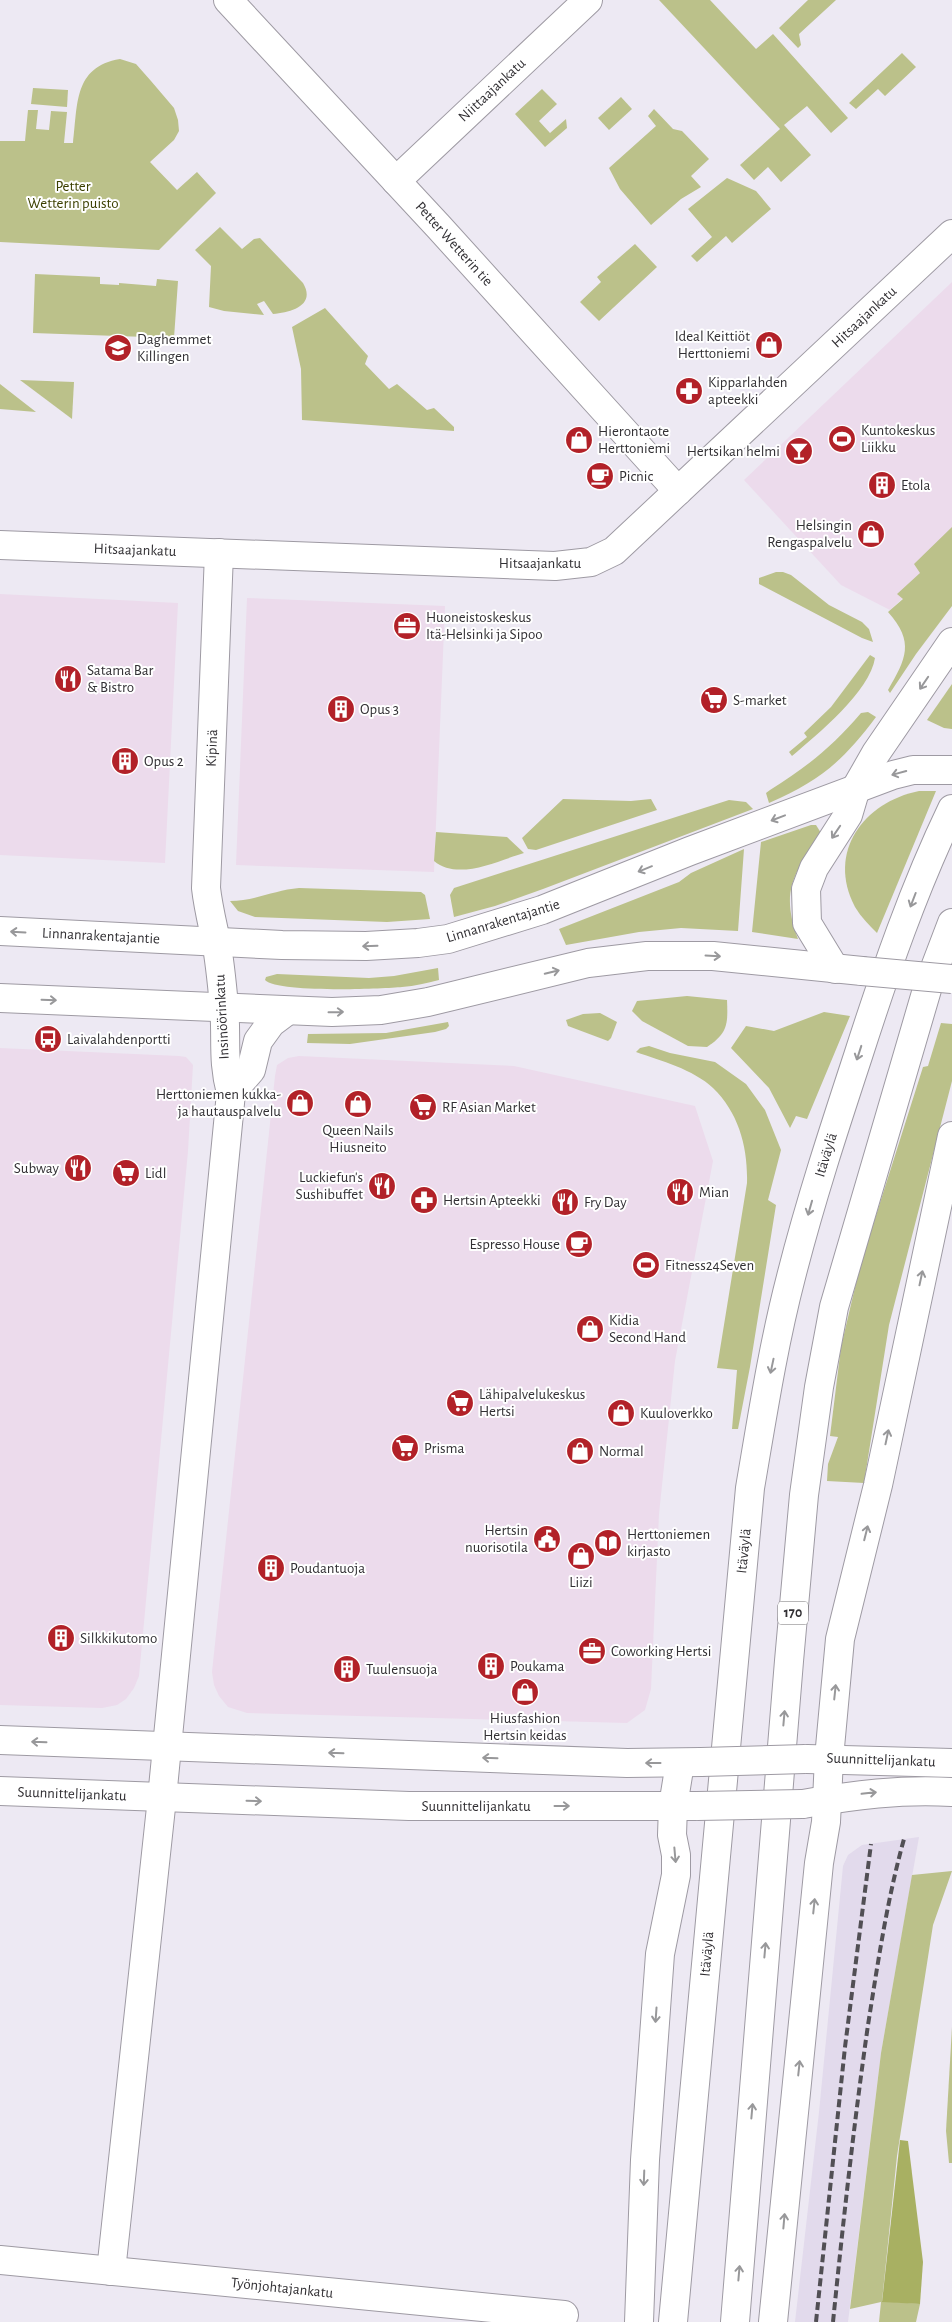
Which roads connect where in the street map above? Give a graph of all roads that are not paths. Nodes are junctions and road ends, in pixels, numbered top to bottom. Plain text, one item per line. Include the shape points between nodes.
1 (228, 0) edge
2 (588, 0) edge
3 (396, 181) junction
4 (952, 234) edge
5 (678, 491) junction
6 (0, 545) edge
7 (219, 553) junction
8 (952, 642) edge
9 (948, 769) edge
10 (856, 788) junction
11 (952, 809) edge
12 (952, 923) edge
13 (0, 931) edge
14 (216, 941) junction
15 (849, 970) junction
16 (952, 979) edge
17 (0, 998) edge
18 (224, 1007) junction
19 (287, 1011) junction
20 (231, 1093) junction
21 (952, 1136) edge
22 (0, 1740) edge
23 (165, 1747) junction
24 (817, 1758) junction
25 (691, 1763) junction
26 (952, 1763) edge
27 (0, 1792) edge
28 (952, 1792) edge
29 (162, 1798) junction
30 (814, 1802) junction
31 (685, 1806) junction
32 (0, 2260) edge
33 (111, 2271) junction
34 (564, 2316) dead end
35 (639, 2322) edge
36 (673, 2322) edge
37 (735, 2322) edge
38 (774, 2322) edge

1 - 3 main road, Petter Wetterin tie
2 - 3 main road, Niittaajankatu
3 - 5 main road, Petter Wetterin tie
4 - 5 main road, Hitsaajankatu
5 - 7 main road, Hitsaajankatu via 614,551 574,566
6 - 7 main road, Hitsaajankatu
7 - 14 main road, Kipinä via 206,888
8 -> 10 main road via 876,753
9 -> 10 main road, Linnanrakentajantie via 912,770
10 -> 14 main road, Linnanrakentajantie via 542,910 448,939 366,946
10 -> 15 main road via 848,815 814,868 806,889 807,923
11 -> 36 main road, Itäväylä via 930,854 866,1031 819,1178 791,1278 750,1488
37 -> 12 main road, 170 via 788,1661 804,1495 819,1388 834,1307 926,996
14 -> 13 main road, Linnanrakentajantie
14 - 18 main road, Insinöörinkatu
15 - 16 main road, bridge
19 -> 15 main road via 381,1010 452,997 588,963 647,956 713,956
17 -> 18 main road
18 - 19 main road
18 - 20 main road, Insinöörinkatu via 225,1071
19 - 20 main road, Insinöörinkatu via 271,1023 258,1040 251,1070
20 - 23 main road, Insinöörinkatu
24 -> 21 main road via 840,1639 878,1485
23 -> 22 main road, Suunnittelijankatu
25 -> 23 main road, Suunnittelijankatu
23 - 29 main road, Insinöörinkatu
24 - 25 main road, Suunnittelijankatu, bridge
24 - 26 main road, Suunnittelijankatu
24 - 30 main road
25 - 31 main road
27 - 29 main road, Suunnittelijankatu
30 -> 28 main road, Suunnittelijankatu via 867,1793
29 -> 31 main road, Suunnittelijankatu via 409,1806
29 - 33 main road, Insinöörinkatu
30 - 31 main road, Suunnittelijankatu, bridge
38 -> 30 main road via 819,1863 826,1822
31 -> 35 main road via 676,1875 660,1954 645,2160
32 - 33 main road, Työnjohtajankatu
33 - 34 main road, Työnjohtajankatu

